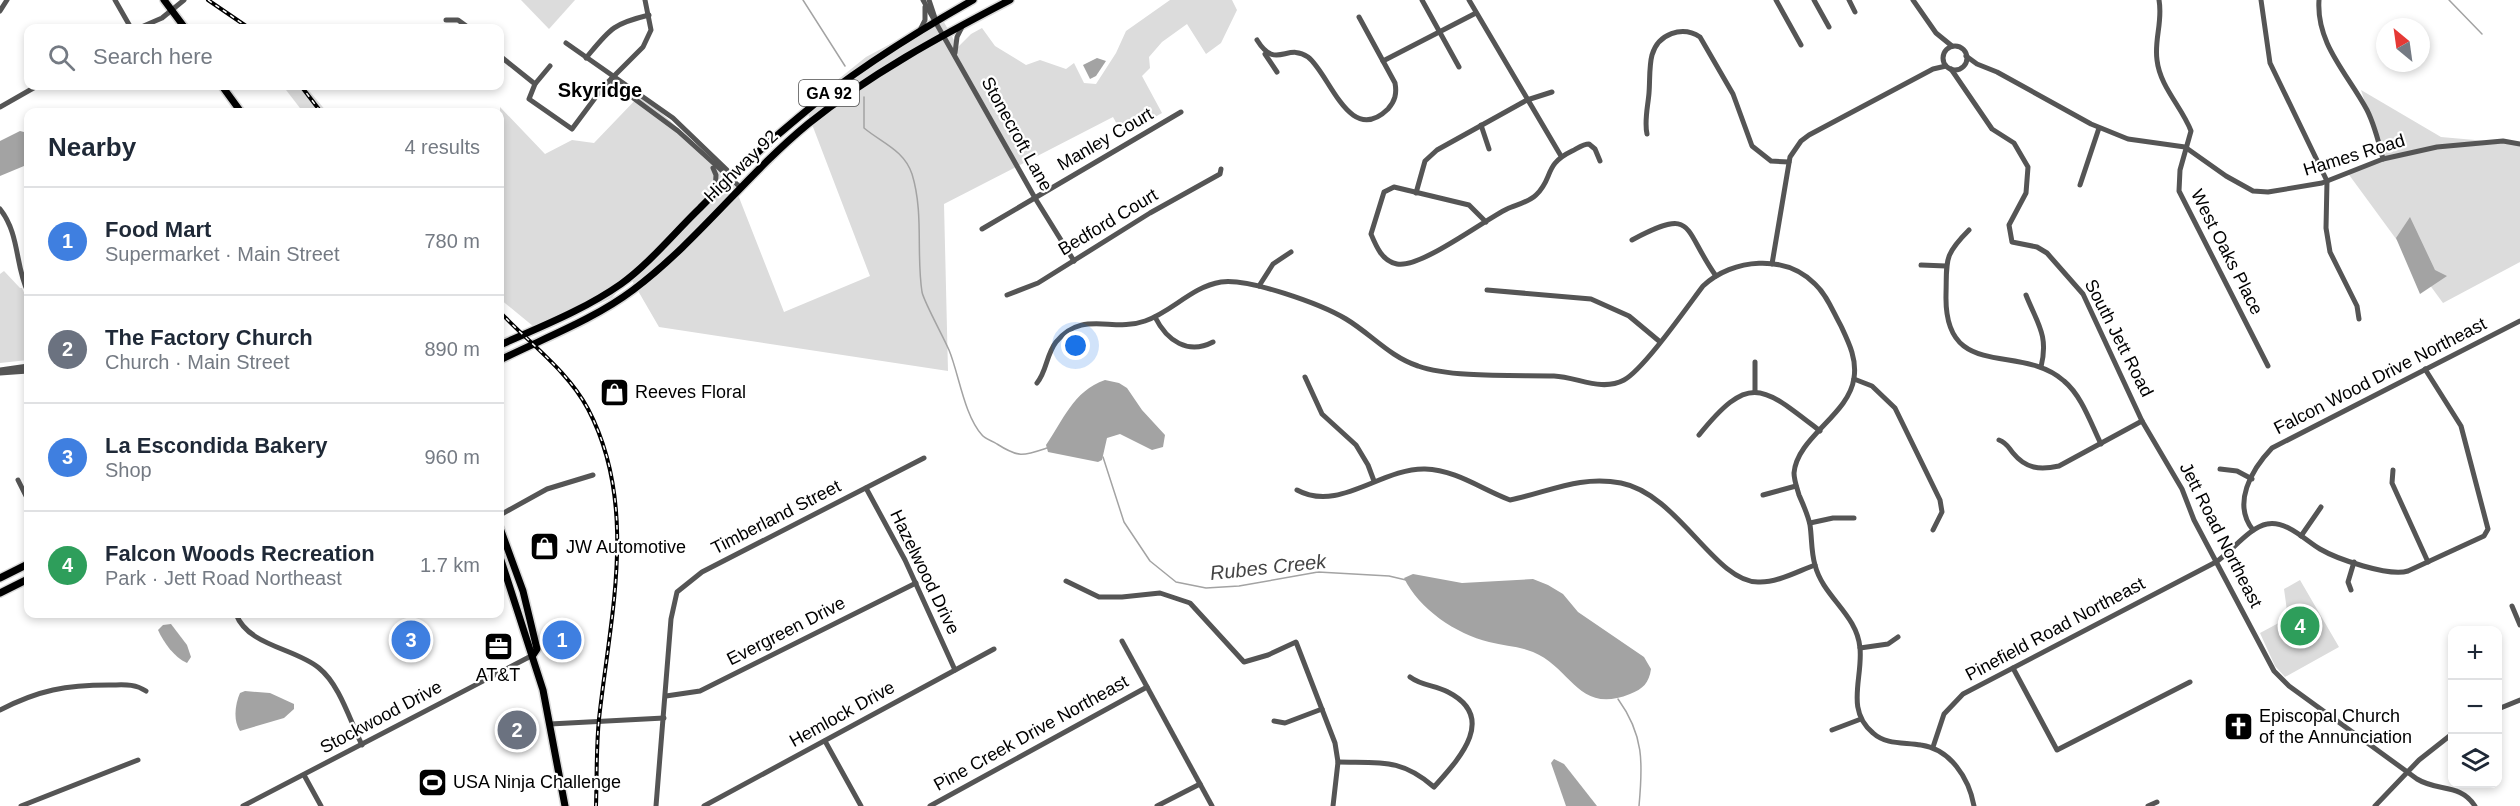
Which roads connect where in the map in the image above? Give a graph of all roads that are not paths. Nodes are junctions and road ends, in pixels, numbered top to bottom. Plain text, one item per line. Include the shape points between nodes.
1 (7, 0) edge
2 (115, 0) edge
3 (164, 0) edge
4 (184, 0) edge
5 (645, 0) edge
6 (974, 0) edge
7 (1010, 0) edge
8 (1422, 0) edge
9 (1469, 0) edge
10 (1776, 0) edge
11 (1814, 0) edge
12 (1849, 0) edge
13 (1913, 0) edge
14 (2159, 0) edge
15 (2261, 0) edge
16 (2319, 0) edge
17 (925, 1) edge
18 (0, 3) edge
19 (172, 10) junction
20 (0, 11) edge
21 (1855, 12) dead end
22 (1476, 13) junction
23 (649, 15) junction
24 (1359, 17) dead end
25 (446, 20) dead end
26 (936, 21) junction
27 (129, 24) edge
28 (146, 24) edge
29 (182, 24) edge
30 (464, 24) edge
31 (964, 24) junction
32 (1828, 27) dead end
33 (920, 30) junction
34 (1439, 30) junction
35 (1936, 33) junction
36 (944, 35) junction
37 (1257, 40) dead end
38 (566, 43) dead end
39 (1801, 45) dead end
40 (1952, 46) junction
41 (955, 54) junction
42 (1265, 54) junction
43 (1944, 54) junction
44 (1966, 56) junction
45 (586, 58) junction
46 (504, 59) edge
47 (1383, 61) junction
48 (1977, 64) junction
49 (550, 66) dead end
50 (1962, 66) junction
51 (1460, 67) dead end
52 (1949, 67) junction
53 (1935, 68) junction
54 (1276, 72) dead end
55 (612, 78) junction
56 (1960, 81) junction
57 (535, 84) junction
58 (30, 90) edge
59 (224, 90) edge
60 (1552, 92) dead end
61 (1527, 100) junction
62 (0, 107) edge
63 (235, 108) edge
64 (1181, 112) dead end
65 (1481, 125) junction
66 (2099, 128) junction
67 (1647, 134) dead end
68 (2520, 144) edge
69 (1489, 149) dead end
70 (2188, 149) junction
71 (1561, 156) junction
72 (2383, 159) junction
73 (1600, 160) dead end
74 (1789, 162) junction
75 (711, 164) junction
76 (1221, 170) dead end
77 (730, 177) junction
78 (2327, 181) junction
79 (2080, 185) dead end
80 (740, 187) junction
81 (716, 192) junction
82 (1416, 193) junction
83 (1035, 198) junction
84 (0, 209) edge
85 (1486, 222) junction
86 (982, 229) dead end
87 (1969, 230) dead end
88 (1632, 240) dead end
89 (1291, 252) dead end
90 (1074, 261) junction
91 (1772, 264) junction
92 (1921, 265) dead end
93 (1946, 266) junction
94 (1716, 276) junction
95 (24, 282) edge
96 (1259, 286) junction
97 (1487, 290) dead end
98 (1007, 295) dead end
99 (2025, 295) dead end
100 (567, 315) junction
101 (1155, 317) junction
102 (2359, 319) dead end
103 (2520, 321) edge
104 (573, 324) junction
105 (1659, 340) junction
106 (1213, 342) dead end
107 (504, 343) edge
108 (504, 358) edge
109 (1755, 362) dead end
110 (2268, 366) dead end
111 (24, 367) edge
112 (2041, 367) junction
113 (2425, 369) junction
114 (0, 371) edge
115 (24, 371) edge
116 (1305, 377) dead end
117 (1854, 379) junction
118 (1037, 383) dead end
119 (1755, 392) junction
120 (2142, 421) junction
121 (1820, 431) junction
122 (1699, 435) dead end
123 (1999, 440) dead end
124 (2101, 444) junction
125 (2163, 457) joint
126 (924, 458) dead end
127 (2220, 469) dead end
128 (2393, 470) dead end
129 (593, 475) dead end
130 (2252, 479) junction
131 (18, 480) dead end
132 (1374, 481) junction
133 (1796, 486) junction
134 (866, 488) junction
135 (1297, 490) dead end
136 (24, 492) edge
137 (1763, 495) dead end
138 (2321, 507) dead end
139 (504, 513) edge
140 (1854, 518) dead end
141 (1810, 523) junction
142 (1934, 528) dead end
143 (2253, 530) junction
144 (2301, 536) junction
145 (504, 539) edge
146 (2216, 561) junction
147 (2354, 562) junction
148 (2428, 562) junction
149 (1815, 565) junction
150 (24, 566) edge
151 (504, 570) edge
152 (0, 578) edge
153 (24, 581) edge
154 (1066, 581) dead end
155 (916, 582) junction
156 (2351, 590) dead end
157 (0, 593) edge
158 (2512, 606) dead end
159 (239, 618) edge
160 (2520, 625) edge
161 (1898, 637) dead end
162 (1122, 641) dead end
163 (1860, 648) junction
164 (994, 649) dead end
165 (533, 656) junction
166 (2013, 668) junction
167 (955, 670) junction
168 (1410, 677) dead end
169 (2190, 682) dead end
170 (1147, 687) junction
171 (146, 691) dead end
172 (666, 696) junction
173 (2520, 700) edge
174 (2502, 708) edge
175 (1322, 709) junction
176 (0, 710) edge
177 (664, 718) junction
178 (1861, 719) junction
179 (1274, 721) dead end
180 (550, 724) junction
181 (1832, 730) dead end
182 (2448, 737) edge
183 (825, 741) junction
184 (362, 745) junction
185 (1932, 747) junction
186 (138, 760) dead end
187 (1338, 762) junction
188 (2407, 771) junction
189 (304, 775) junction
190 (1200, 784) junction
191 (2157, 802) dead end
192 (21, 806) edge
193 (243, 806) edge
194 (321, 806) edge
195 (565, 806) edge
196 (656, 806) edge
197 (704, 806) edge
198 (861, 806) edge
199 (930, 806) edge
200 (1157, 806) edge
201 (1212, 806) edge
202 (1333, 806) edge
203 (1974, 806) edge
204 (2148, 806) edge
205 (2375, 806) edge
206 (2475, 806) edge

1 - 18 street
1 - 20 street
2 - 27 street
3 - 19 main road
4 - 19 street
5 - 23 street
6 - 26 main road, Highway 92 / GA 92
7 - 31 main road, Highway 92 / GA 92
8 - 34 street
9 - 22 street
10 - 39 street
11 - 32 street
12 - 21 street
13 - 35 street
14 - 70 street via 2162,21 2156,59 2160,75 2191,131
15 - 78 street via 2270,63
16 - 72 street via 2320,21 2333,59 2368,113
17 - 26 street, Stonecroft Lane
17 - 33 street via 925,20
19 - 28 street
19 - 29 main road
22 - 34 street
22 - 61 street
23 - 45 street via 610,28
23 - 55 street via 651,30 644,47
24 - 47 street
25 - 30 street
26 - 33 main road, Highway 92 / GA 92
26 - 36 street, Stonecroft Lane
31 - 36 main road, Highway 92 / GA 92
31 - 41 street
33 - 77 main road, Highway 92 / GA 92 via 847,79
34 - 47 street
34 - 51 street
35 - 40 street
35 - 43 street
36 - 41 street, Stonecroft Lane
36 - 80 main road, Highway 92 / GA 92 via 828,109
37 - 42 street
38 - 45 street
40 - 43 street
40 - 44 street via 1960,47
41 - 83 street, Stonecroft Lane
42 - 47 street via 1307,56 1343,107 1358,118 1386,111 1394,101 1395,84
42 - 54 street
43 - 52 street
43 - 53 street
44 - 48 street, Hames Road
44 - 50 street
45 - 55 street
46 - 57 street
48 - 50 street, Hames Road
48 - 66 street, Hames Road
49 - 57 street
50 - 52 street
50 - 56 street
52 - 53 street
52 - 56 street, South Jett Road
53 - 74 street via 1809,135 1795,147
55 - 57 street via 572,129 529,99
55 - 75 street via 613,83 678,131
55 - 77 street via 618,78 673,118
56 - 120 street, South Jett Road via 1992,129 2014,143 2028,167 2026,193 2009,225 2010,239 2047,253 2077,285
58 - 62 street
59 - 63 main road
60 - 61 street
61 - 65 street
61 - 71 street
64 - 83 street, Manley Court
65 - 69 street
65 - 82 street via 1429,156
66 - 70 street, Hames Road via 2128,139
66 - 79 street
67 - 74 street via 1651,57 1665,38 1675,32 1691,31 1700,37 1732,94 1752,146 1772,161
68 - 72 street, Hames Road via 2503,141 2437,147
70 - 78 street, Hames Road via 2253,191 2287,190
70 - 110 street, West Oaks Place via 2180,170 2179,191
71 - 73 street via 1590,144
71 - 85 street via 1537,194
72 - 78 street, Hames Road
74 - 91 street
75 - 77 street
75 - 81 street
76 - 90 street, Bedford Court
77 - 80 street
77 - 81 main road, Highway 92 / GA 92
78 - 102 street via 2330,252 2357,306
80 - 104 main road, Highway 92 / GA 92 via 653,274 618,301
81 - 100 main road, Highway 92 / GA 92 via 633,274
82 - 85 street via 1469,206
82 - 85 street via 1388,189 1375,214 1371,234 1390,262 1407,264
83 - 86 street, Manley Court
83 - 90 street, Stonecroft Lane
84 - 95 street via 13,235
87 - 93 street via 1951,249
88 - 94 street via 1668,222 1683,225
89 - 96 street via 1273,264
90 - 98 street, Bedford Court
91 - 94 street via 1737,266
91 - 117 street via 1799,272 1825,296 1851,348
92 - 93 street
93 - 112 street via 1948,326 1956,338 1980,357
94 - 105 street via 1703,286
96 - 101 street via 1236,282 1211,285
96 - 105 street via 1326,309 1404,360 1440,371 1560,376 1605,385 1632,375
97 - 105 street via 1591,299 1629,316
99 - 112 street via 2044,333
100 - 104 main road
100 - 107 main road, Highway 92 / GA 92
101 - 106 street via 1165,334 1187,347
101 - 118 street via 1130,324 1094,322 1071,329 1051,349
103 - 113 street, Falcon Wood Drive Northeast
104 - 108 main road, Highway 92 / GA 92
109 - 119 street
111 - 114 street
112 - 124 street via 2065,381
113 - 130 street, Falcon Wood Drive Northeast via 2278,444
113 - 148 street via 2461,426 2488,528 2484,536
114 - 115 street
116 - 132 street via 1322,414 1356,445
117 - 121 street via 1844,403
117 - 142 street via 1872,386 1895,408 1940,500 1942,512
119 - 121 street via 1773,396
119 - 122 street via 1727,402
120 - 124 street
120 - 125 street, South Jett Road
121 - 133 street via 1799,458 1794,475
123 - 124 street via 2024,463 2043,469 2059,466
125 - 146 street, Jett Road Northeast
126 - 134 street, Timberland Street
127 - 130 street via 2237,471
128 - 148 street via 2392,483
129 - 139 street via 547,489
130 - 143 street, Falcon Wood Drive Northeast via 2242,504 2244,517
131 - 136 street
132 - 135 street via 1355,491 1330,496 1305,495
132 - 149 street via 1396,472 1435,470 1461,476 1510,500 1589,479 1622,483 1667,506 1732,574 1760,583
133 - 137 street
133 - 141 street
134 - 155 street, Hazelwood Drive
134 - 172 street, Timberland Street via 683,585 674,600 670,619
138 - 144 street
140 - 141 street
141 - 149 street
143 - 144 street via 2276,523
143 - 146 street, Pinefield Road Northeast via 2235,549
144 - 147 street via 2327,553
145 - 165 main road via 523,591 537,649
146 - 166 street, Pinefield Road Northeast
146 - 188 street, Jett Road Northeast via 2280,679
147 - 148 street via 2396,573
147 - 156 street via 2348,582
149 - 163 street via 1824,587 1850,619
150 - 152 main road
151 - 165 main road via 528,651
153 - 157 main road
154 - 175 street via 1099,597 1160,592 1190,603 1244,662 1296,642
155 - 167 street, Hazelwood Drive
155 - 172 street, Evergreen Drive via 700,691
158 - 160 street
159 - 184 street via 251,633 299,654 321,669
161 - 163 street via 1888,644
162 - 170 street
163 - 178 street via 1856,701
164 - 167 street, Hemlock Drive
165 - 180 main road
165 - 184 street, Stockwood Drive
166 - 169 street via 2057,750
166 - 185 street, Pinefield Road Northeast via 1952,703
167 - 183 street, Hemlock Drive
168 - 187 street via 1419,684 1450,693 1464,706 1471,730 1463,754 1434,787 1403,765
170 - 190 street
170 - 199 street, Pine Creek Drive Northeast
171 - 176 street via 132,684 60,687 32,694
172 - 177 street, Timberland Street
173 - 174 street
175 - 179 street via 1285,723
175 - 187 street
177 - 180 street
177 - 196 street, Timberland Street
178 - 181 street
178 - 185 street via 1880,739
180 - 195 main road
182 - 188 street
183 - 197 street, Hemlock Drive
183 - 198 street
184 - 189 street, Stockwood Drive
185 - 203 street via 1959,771
186 - 192 street
187 - 202 street
188 - 205 street
188 - 206 street, Jett Road Northeast via 2427,784 2460,791
189 - 193 street, Stockwood Drive
189 - 194 street
190 - 200 street
190 - 201 street
191 - 204 street

